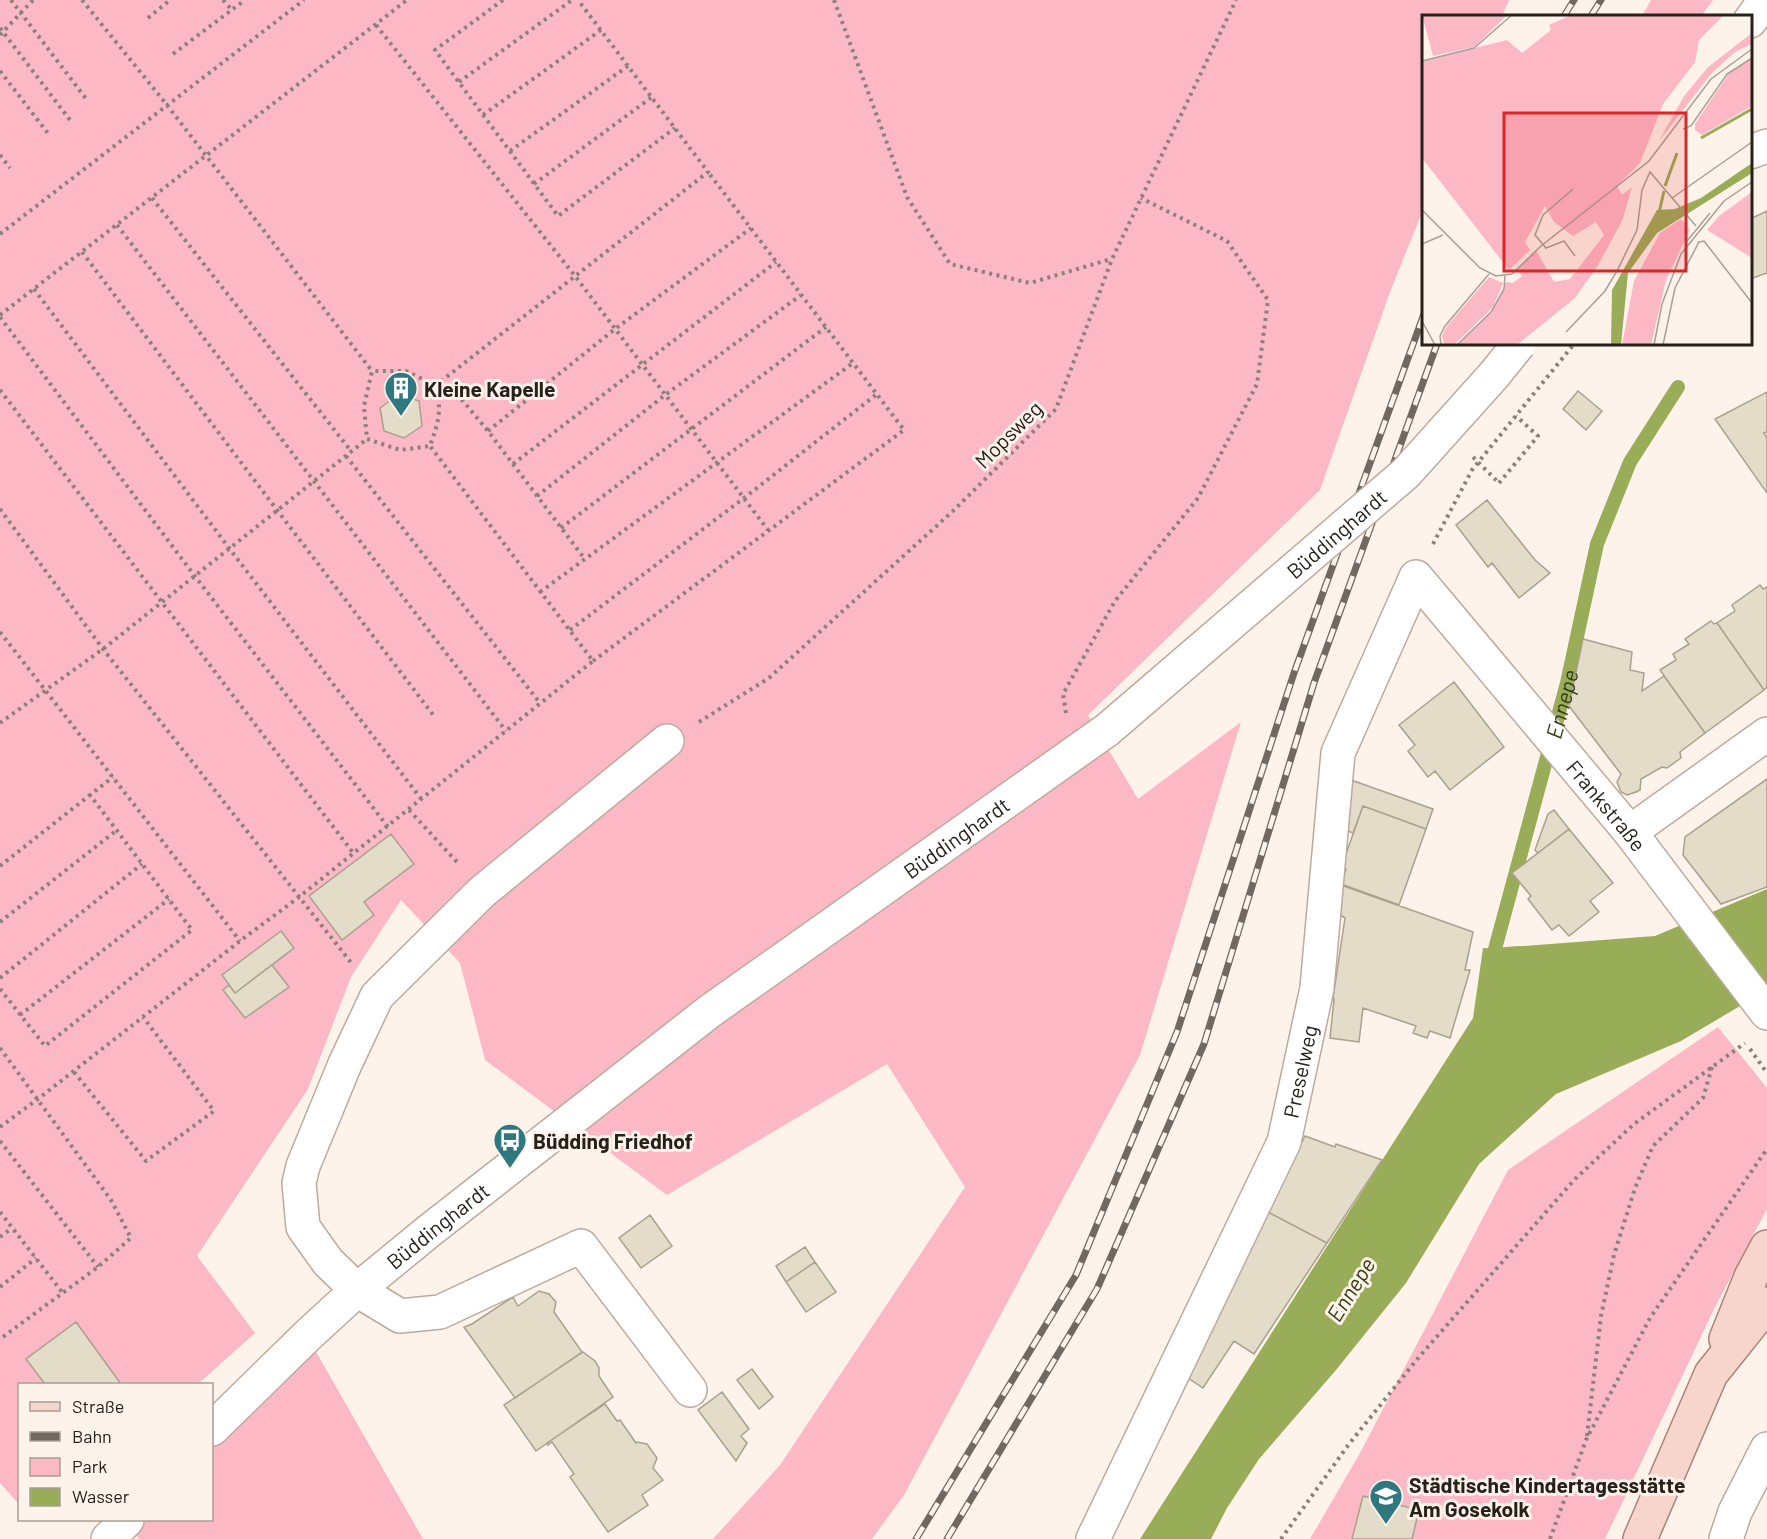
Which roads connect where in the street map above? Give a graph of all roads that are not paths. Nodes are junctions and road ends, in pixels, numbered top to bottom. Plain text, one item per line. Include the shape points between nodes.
1 (1765, 0) edge
2 (1752, 18) edge
3 (1767, 146) edge
4 (1752, 151) edge
5 (1518, 345) edge
6 (1416, 577) joint
7 (1767, 734) edge
8 (667, 741) road end
9 (1630, 832) junction
10 (1760, 1025) edge
11 (1767, 1247) edge
12 (357, 1290) junction
13 (1767, 1305) edge
14 (1711, 1374) junction
15 (690, 1390) dead end
16 (213, 1428) edge
17 (1767, 1449) edge
18 (126, 1521) edge
19 (108, 1539) edge
20 (1093, 1539) edge
21 (1640, 1539) edge
22 (1726, 1539) edge

1 - 2 street
3 - 4 street
5 - 12 street, Büddinghardt, bridge via 1406,473 1107,730 711,1011
6 - 9 street, Frankstraße
6 - 20 street, Preselweg via 1338,753 1317,988 1284,1142
7 - 9 street
8 - 12 street via 482,892 377,996 328,1105 299,1184 303,1227 328,1262
9 - 10 street, Frankstraße via 1686,906
11 - 14 main road
12 - 15 street via 400,1316 440,1312 581,1246
12 - 16 street, Büddinghardt
13 - 14 main road
14 - 21 main road
17 - 22 street via 1735,1512
18 - 19 street

